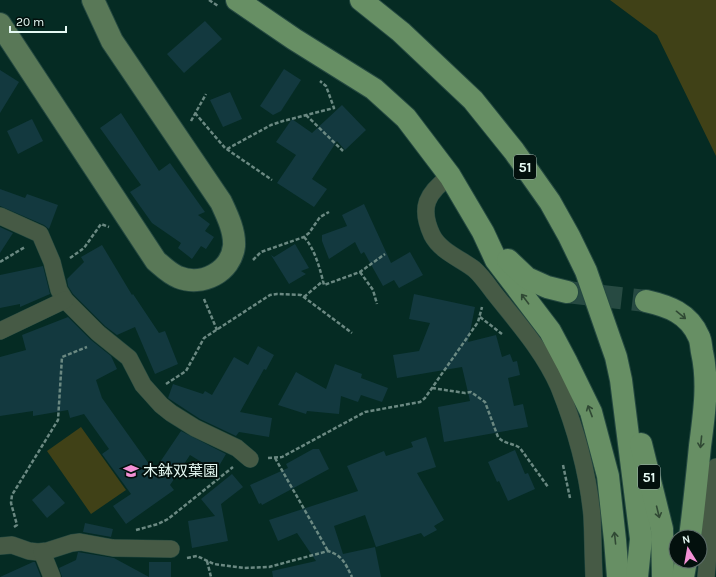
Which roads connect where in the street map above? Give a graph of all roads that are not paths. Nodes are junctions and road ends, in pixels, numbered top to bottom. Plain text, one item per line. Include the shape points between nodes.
1 (93, 0) edge
2 (237, 0) edge
3 (361, 0) edge
4 (0, 24) edge
5 (450, 176) junction
6 (0, 216) edge
7 (484, 232) junction
8 (567, 292) tunnel mouth
9 (65, 300) junction
10 (646, 301) tunnel mouth
11 (0, 331) edge
12 (621, 380) junction
13 (710, 412) edge
14 (250, 459) road end
15 (716, 467) edge
16 (691, 529) edge
17 (0, 546) edge
18 (171, 549) road end
19 (42, 552) junction
20 (52, 577) edge
21 (594, 577) edge
22 (618, 577) edge
23 (637, 577) edge
24 (663, 577) edge
25 (706, 577) edge

1 - 4 street via 112,41 221,202 234,238 232,253 226,266 218,274 196,280 179,278 156,261
2 - 5 main road via 374,89 406,118
3 - 12 main road, 51 via 401,32 472,100 514,151 550,202 586,271 616,357
5 - 7 main road
5 - 21 street via 427,200 426,212 430,228 435,241 478,273 535,346 559,387 583,464 592,516
6 - 9 street via 40,234 53,265 59,290
7 - 8 main road via 527,278
22 -> 7 main road via 608,476 591,412 550,331 496,260
9 - 11 street
9 - 14 street via 129,358 143,385 159,403 195,428 237,448
10 -> 13 main road via 664,305 680,313 699,337
12 - 23 main road, 51 via 641,539
12 -> 24 main road, 51 via 633,413 662,529
13 -> 16 main road
15 - 25 street
17 - 19 street via 12,545
18 - 19 street via 113,548 80,542
19 - 20 street

